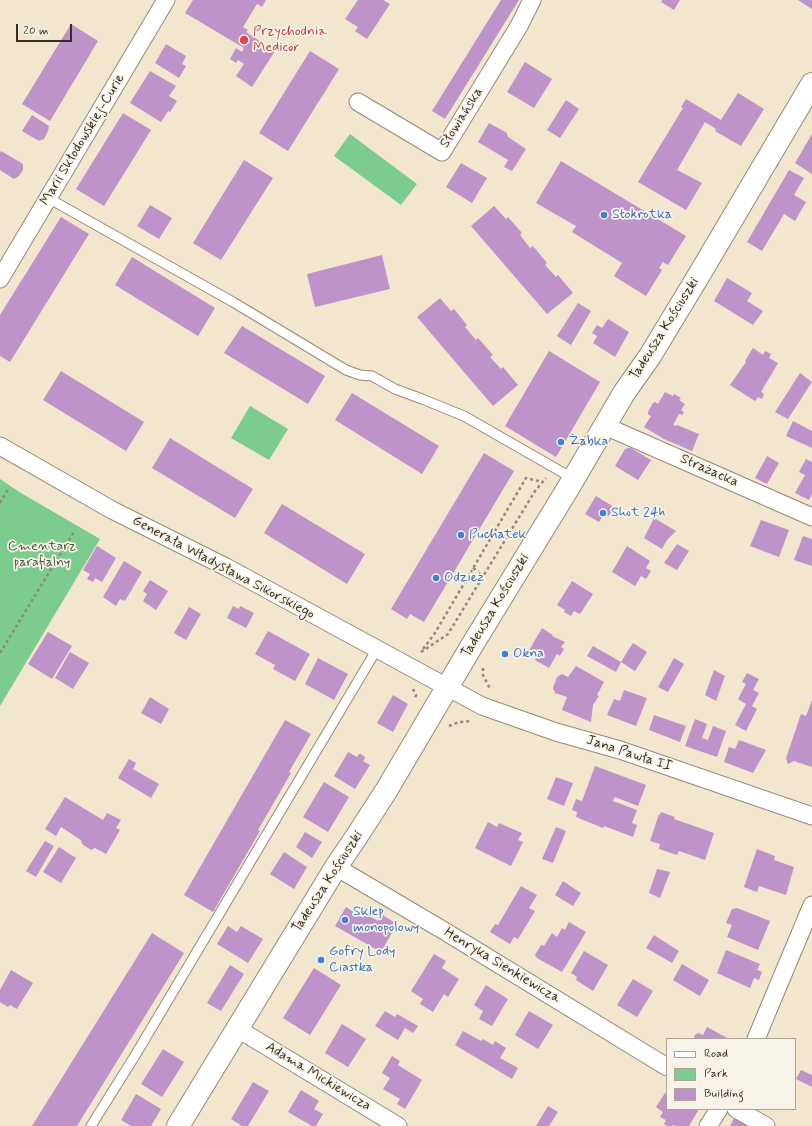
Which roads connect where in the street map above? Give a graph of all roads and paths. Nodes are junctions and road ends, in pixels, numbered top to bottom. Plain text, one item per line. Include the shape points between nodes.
1 (166, 0) edge
2 (532, 0) edge
3 (812, 84) edge
4 (358, 102) dead end
5 (48, 198) junction
6 (2, 273) edge
7 (605, 426) junction
8 (0, 446) edge
9 (574, 480) junction
10 (543, 482) dead end
11 (8, 489) dead end
12 (0, 503) edge
13 (812, 517) edge
14 (75, 530) dead end
15 (473, 568) junction
16 (484, 575) dead end
17 (377, 649) junction
18 (421, 650) dead end
19 (0, 653) edge
20 (448, 687) junction
21 (812, 816) edge
22 (336, 867) junction
23 (812, 905) edge
24 (238, 1029) junction
25 (756, 1038) edge
26 (666, 1066) edge
27 (718, 1110) edge
28 (738, 1110) edge
29 (91, 1126) edge
30 (178, 1126) edge
31 (398, 1126) edge
32 (708, 1126) edge
33 (766, 1126) edge

1 - 5 street, Marii Skłodowskiej-Curie
2 - 4 street, Słowiańska via 519,26 442,152
3 - 7 main road, Tadeusza Kościuszki via 650,356
5 - 6 street, Marii Skłodowskiej-Curie
5 - 9 lane via 233,302 346,370 372,376 395,389 464,416
7 - 9 main road, Tadeusza Kościuszki
7 - 13 street, Strażacka
8 - 17 street, Generała Władysława Sikorskiego via 112,510 226,567
9 - 20 main road, Tadeusza Kościuszki
10 - 15 path via 526,478
11 - 12 path
14 - 19 path
15 - 16 path
15 - 18 path via 435,633
17 - 20 street, Generała Władysława Sikorskiego
17 - 29 lane
20 - 21 street, Jana Pawła II via 482,706
20 - 22 main road, Tadeusza Kościuszki via 374,810
22 - 24 main road, Tadeusza Kościuszki
22 - 26 street, Henryka Sienkiewicza
23 - 25 street
24 - 30 main road, Tadeusza Kościuszki
24 - 31 street, Adama Mickiewicza
27 - 32 street
28 - 33 street

